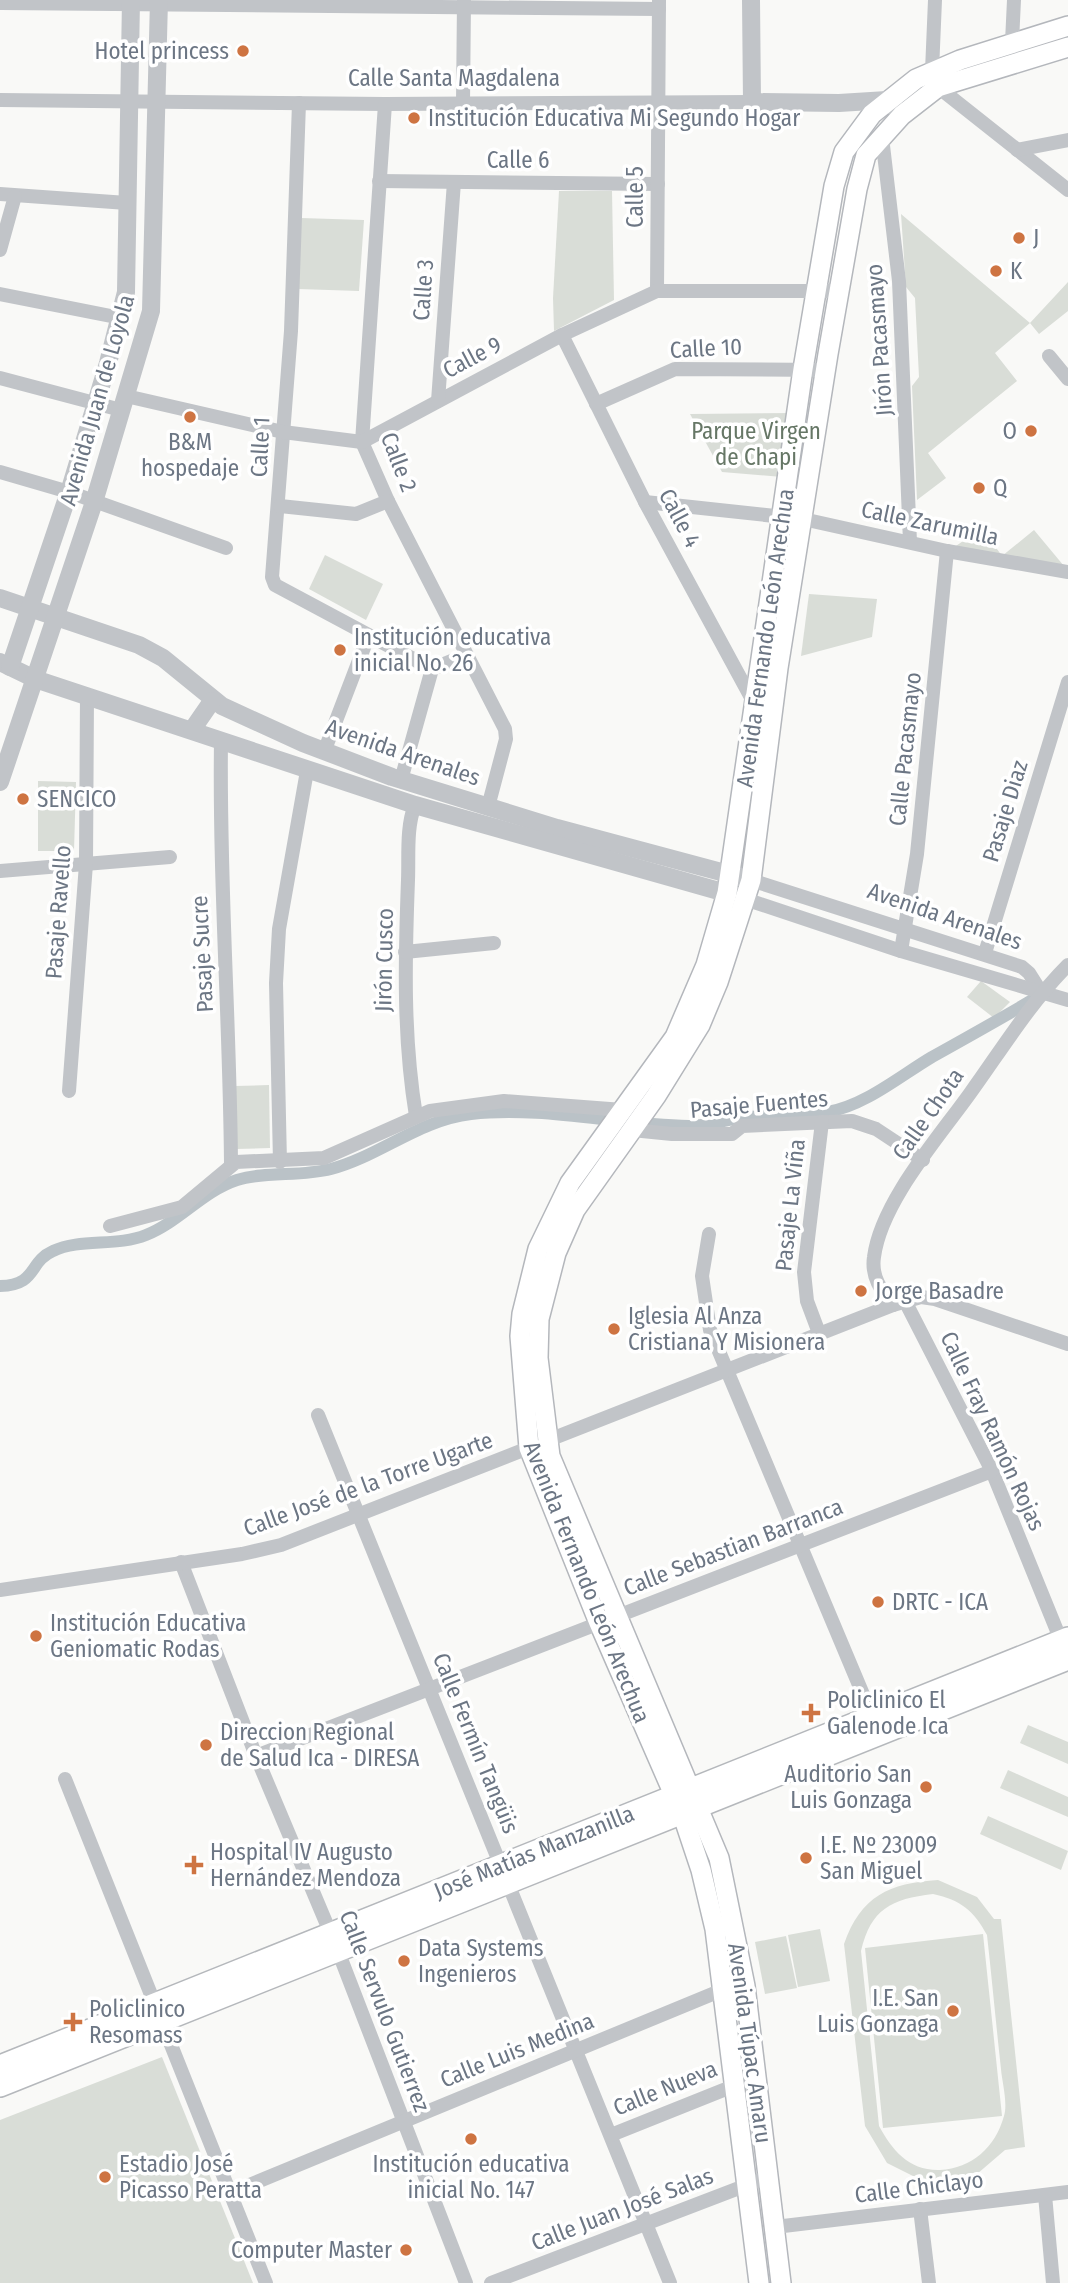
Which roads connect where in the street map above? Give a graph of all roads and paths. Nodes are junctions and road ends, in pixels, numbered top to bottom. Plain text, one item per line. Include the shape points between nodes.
1 (751, 0) edge
2 (935, 0) edge
3 (1014, 0) edge
4 (28, 2) edge
5 (131, 2) edge
6 (0, 3) edge
7 (159, 3) edge
8 (246, 3) edge
9 (464, 4) edge
10 (561, 5) edge
11 (659, 5) edge
12 (1068, 26) edge
13 (1012, 42) junction
14 (1068, 47) edge
15 (935, 79) junction
16 (0, 100) edge
17 (887, 100) junction
18 (128, 101) junction
19 (155, 101) junction
20 (659, 102) junction
21 (751, 102) junction
22 (299, 103) junction
23 (463, 103) junction
24 (838, 103) junction
25 (385, 104) junction
26 (902, 115) junction
27 (866, 120) junction
28 (882, 136) junction
29 (1068, 140) edge
30 (1017, 150) junction
31 (379, 181) junction
32 (454, 182) junction
33 (658, 184) junction
34 (1068, 190) edge
35 (7, 195) edge
36 (127, 203) junction
37 (0, 250) edge
38 (816, 290) junction
39 (657, 291) junction
40 (840, 291) junction
41 (0, 294) edge
42 (121, 318) junction
43 (562, 335) junction
44 (1049, 356) dead end
45 (803, 369) junction
46 (825, 370) junction
47 (0, 378) edge
48 (1068, 379) edge
49 (438, 401) junction
50 (95, 403) junction
51 (124, 403) junction
52 (596, 404) junction
53 (283, 432) junction
54 (362, 442) junction
55 (0, 472) edge
56 (69, 492) junction
57 (388, 501) junction
58 (94, 502) junction
59 (645, 502) junction
60 (280, 506) junction
61 (782, 517) junction
62 (803, 519) junction
63 (910, 542) junction
64 (226, 548) dead end
65 (947, 551) junction
66 (1068, 572) edge
67 (0, 598) edge
68 (30, 607) junction
69 (56, 615) junction
70 (368, 637) junction
71 (463, 656) junction
72 (5, 665) edge
73 (432, 669) junction
74 (35, 679) junction
75 (1068, 682) edge
76 (87, 695) junction
77 (212, 701) junction
78 (754, 703) junction
79 (774, 706) junction
80 (192, 730) junction
81 (221, 741) junction
82 (324, 752) junction
83 (307, 771) junction
84 (401, 780) junction
85 (0, 782) edge
86 (415, 805) junction
87 (488, 807) junction
88 (170, 857) dead end
89 (86, 864) junction
90 (0, 871) edge
91 (751, 880) junction
92 (735, 889) junction
93 (906, 928) junction
94 (494, 943) dead end
95 (901, 951) junction
96 (405, 952) junction
97 (985, 953) junction
98 (1068, 965) edge
99 (1041, 992) junction
100 (1068, 1000) edge
101 (69, 1091) dead end
102 (623, 1110) junction
103 (416, 1116) junction
104 (822, 1122) junction
105 (632, 1130) junction
106 (923, 1160) junction
107 (279, 1162) junction
108 (231, 1164) junction
109 (110, 1226) dead end
110 (709, 1234) dead end
111 (899, 1303) junction
112 (819, 1333) junction
113 (1068, 1344) edge
114 (726, 1371) junction
115 (318, 1415) dead end
116 (537, 1445) junction
117 (992, 1471) junction
118 (359, 1516) junction
119 (800, 1545) junction
120 (181, 1562) junction
121 (0, 1590) edge
122 (608, 1620) junction
123 (1066, 1646) edge
124 (429, 1689) junction
125 (876, 1725) junction
126 (256, 1756) junction
127 (65, 1779) dead end
128 (687, 1801) junction
129 (505, 1874) junction
130 (334, 1942) junction
131 (744, 1981) junction
132 (723, 1990) junction
133 (157, 2013) junction
134 (576, 2051) junction
135 (0, 2066) edge
136 (736, 2084) junction
137 (0, 2086) edge
138 (404, 2121) junction
139 (611, 2134) junction
140 (768, 2177) junction
141 (747, 2185) junction
142 (1068, 2192) edge
143 (230, 2193) junction
144 (1045, 2194) junction
145 (920, 2209) junction
146 (646, 2224) junction
147 (775, 2227) junction
148 (266, 2283) edge
149 (466, 2283) edge
150 (491, 2283) edge
151 (670, 2283) edge
152 (759, 2283) edge
153 (781, 2283) edge
154 (929, 2283) edge
155 (1053, 2283) edge

1 - 21 street
2 - 15 street
3 - 13 street
4 - 5 street
4 - 6 street
5 - 7 street
5 - 18 street, Avenida Juan de Loyola
7 - 8 street
7 - 19 street, Avenida Juan de Loyola
8 - 9 street
9 - 10 street
9 - 23 street
10 - 11 street
11 - 20 street, Calle 5
12 - 13 main road
13 - 15 main road
14 - 15 main road
15 - 17 main road, Avenida Fernando León Arechua
15 - 26 main road, Avenida Fernando León Arechua
15 - 30 street
16 - 18 street, Calle Santa Magdalena
17 - 24 street, Calle Santa Magdalena
17 - 26 street
17 - 27 main road, Avenida Fernando León Arechua
18 - 19 street, Calle Santa Magdalena
18 - 36 street, Avenida Juan de Loyola
19 - 22 street, Calle Santa Magdalena
19 - 51 street, Avenida Juan de Loyola via 153,291 147,329
20 - 21 street, Calle Santa Magdalena
20 - 23 street, Calle Santa Magdalena
20 - 33 street, Calle 5
21 - 24 street, Calle Santa Magdalena
22 - 25 street, Calle Santa Magdalena
22 - 53 street, Calle 1
23 - 25 street, Calle Santa Magdalena
24 - 27 street
25 - 31 street, Calle 2
26 - 28 main road, Avenida Fernando León Arechua
27 - 28 street
27 - 38 main road, Avenida Fernando León Arechua via 851,139 839,167
28 - 40 main road, Avenida Fernando León Arechua via 871,146 861,172
28 - 63 street, Jirón Pacasmayo via 899,281
29 - 30 street
30 - 34 street
31 - 32 street, Calle 6
31 - 54 street, Calle 2
32 - 33 street, Calle 6
32 - 49 street, Calle 3
33 - 39 street, Calle 5
35 - 36 street
35 - 37 street
36 - 42 street, Avenida Juan de Loyola via 126,292
38 - 39 street, Calle 9
38 - 40 street, Calle 9
38 - 45 main road, Avenida Fernando León Arechua
39 - 43 street, Calle 9
40 - 46 main road, Avenida Fernando León Arechua
41 - 42 street
42 - 50 street, Avenida Juan de Loyola
43 - 49 street, Calle 9
43 - 52 street, Calle 4
44 - 48 street
45 - 46 street, Calle 10
45 - 52 street, Calle 10 via 675,369
45 - 61 main road, Avenida Fernando León Arechua
46 - 62 main road, Avenida Fernando León Arechua
47 - 50 street
49 - 54 street, Calle 9
50 - 51 street
50 - 56 street, Avenida Juan de Loyola
51 - 53 street
51 - 58 street, Avenida Juan de Loyola
52 - 59 street, Calle 4
53 - 54 street
53 - 60 street, Calle 1
54 - 57 street, Calle 2
55 - 56 street
56 - 58 street
56 - 68 street, Avenida Juan de Loyola
57 - 60 street via 356,514
57 - 71 street, Calle 2
58 - 64 street
58 - 69 street, Avenida Juan de Loyola
59 - 61 street, Calle Zarumilla
59 - 78 street, Calle 4
60 - 70 street, Calle 1 via 275,585
61 - 62 street, Calle Zarumilla
61 - 78 main road, Avenida Fernando León Arechua
62 - 63 street, Calle Zarumilla
62 - 79 main road, Avenida Fernando León Arechua
63 - 65 street, Calle Zarumilla
65 - 66 street, Calle Zarumilla
65 - 93 street, Calle Pacasmayo
67 - 68 street, Avenida Arenales
68 - 69 street, Avenida Arenales
68 - 72 street, Avenida Juan de Loyola
69 - 74 street, Avenida Juan de Loyola
69 - 77 street, Avenida Arenales via 157,655
70 - 73 street, Calle 1
70 - 82 street
71 - 73 street
71 - 87 street, Calle 2 via 506,734
72 - 74 street, Avenida Arenales
73 - 84 street
74 - 76 street, Avenida Arenales
74 - 85 street, Avenida Juan de Loyola
75 - 97 street, Pasaje Diaz
76 - 80 street, Avenida Arenales
76 - 89 street, Pasaje Ravello
77 - 80 street
77 - 82 street, Avenida Arenales
78 - 79 street
78 - 92 main road, Avenida Fernando León Arechua
79 - 91 main road, Avenida Fernando León Arechua
80 - 81 street, Avenida Arenales
81 - 83 street, Avenida Arenales
81 - 108 street, Pasaje Sucre via 219,850
82 - 84 street, Avenida Arenales
83 - 86 street, Avenida Arenales
83 - 107 street via 279,929
84 - 87 street, Avenida Arenales
86 - 92 street, Avenida Arenales via 564,850
86 - 96 street, Jirón Cusco
87 - 92 street, Avenida Arenales
88 - 89 street
89 - 90 street
89 - 101 street, Pasaje Ravello
91 - 92 main road, Avenida Fernando León Arechua
91 - 93 street, Avenida Arenales
92 - 95 street, Avenida Arenales
92 - 102 main road, Avenida Fernando León Arechua via 688,1010 663,1056
92 - 105 main road, Avenida Fernando León Arechua via 700,1025
93 - 95 street, Calle Pacasmayo
93 - 97 street, Avenida Arenales
94 - 96 street
95 - 99 street, Avenida Arenales
96 - 103 street, Jirón Cusco via 406,1042
97 - 99 street, Avenida Arenales via 1022,967
98 - 99 street, Calle Chota
99 - 100 street
99 - 106 street, Calle Chota
102 - 103 street via 504,1101 477,1102
102 - 116 main road, Avenida Fernando León Arechua via 570,1183 545,1229 530,1271 520,1336
103 - 107 street via 333,1156
104 - 105 street, Pasaje Fuentes via 742,1126 724,1134
104 - 106 street, Pasaje Fuentes via 863,1124
104 - 112 street, Pasaje La Viña via 804,1272 807,1301
105 - 116 main road, Avenida Fernando León Arechua via 575,1210 543,1296
106 - 111 street, Calle Chota via 897,1199 876,1246 874,1276
107 - 108 street
108 - 109 street via 182,1207
110 - 114 street via 702,1296
111 - 112 street, Calle José de la Torre Ugarte
111 - 113 street, Calle José de la Torre Ugarte via 935,1298
111 - 117 street, Calle Fray Ramón Rojas
112 - 114 street, Calle José de la Torre Ugarte
114 - 116 street, Calle José de la Torre Ugarte
114 - 119 street
115 - 118 street, Calle Fermín Tangüis
116 - 118 street, Calle José de la Torre Ugarte
116 - 122 main road, Avenida Fernando León Arechua
117 - 119 street, Calle Sebastian Barranca
117 - 123 street, Calle Fray Ramón Rojas
118 - 120 street, Calle José de la Torre Ugarte via 260,1551
118 - 124 street, Calle Fermín Tangüis
119 - 122 street, Calle Sebastian Barranca
119 - 125 street
120 - 121 street, Calle José de la Torre Ugarte
120 - 126 street, Calle Servulo Gutierrez
122 - 124 street, Calle Sebastian Barranca
122 - 128 main road, Avenida Fernando León Arechua
123 - 125 main road, José Matías Manzanilla
124 - 126 street, Calle Sebastian Barranca
124 - 129 street, Calle Fermín Tangüis
125 - 128 main road, José Matías Manzanilla
126 - 130 street, Calle Servulo Gutierrez
127 - 133 street
128 - 129 main road, José Matías Manzanilla
128 - 131 main road, Avenida Túpac Amaru via 719,1858
128 - 132 main road, Avenida Túpac Amaru via 715,1929
129 - 130 main road, José Matías Manzanilla
129 - 134 street, Calle Fermín Tangüis
130 - 133 main road, José Matías Manzanilla
130 - 138 street, Calle Servulo Gutierrez
131 - 132 street, Calle Luis Medina
131 - 140 main road, Avenida Túpac Amaru
132 - 134 street, Calle Luis Medina
132 - 136 main road, Avenida Túpac Amaru
133 - 135 main road, José Matías Manzanilla
133 - 137 main road, José Matías Manzanilla
133 - 143 street
134 - 138 street, Calle Luis Medina
134 - 139 street, Calle Fermín Tangüis
136 - 139 street, Calle Nueva
136 - 141 main road, Avenida Túpac Amaru
138 - 143 street, Calle Luis Medina
138 - 149 street, Calle Servulo Gutierrez
139 - 146 street, Calle Fermín Tangüis
140 - 141 street, Calle Juan José Salas
140 - 147 main road, Avenida Túpac Amaru
141 - 146 street, Calle Juan José Salas
141 - 152 main road, Avenida Túpac Amaru
142 - 144 street, Calle Chiclayo
143 - 148 street
144 - 145 street, Calle Chiclayo
144 - 155 street
145 - 147 street, Calle Chiclayo
145 - 154 street
146 - 150 street, Calle Juan José Salas
146 - 151 street, Calle Fermín Tangüis
147 - 153 main road, Avenida Túpac Amaru

